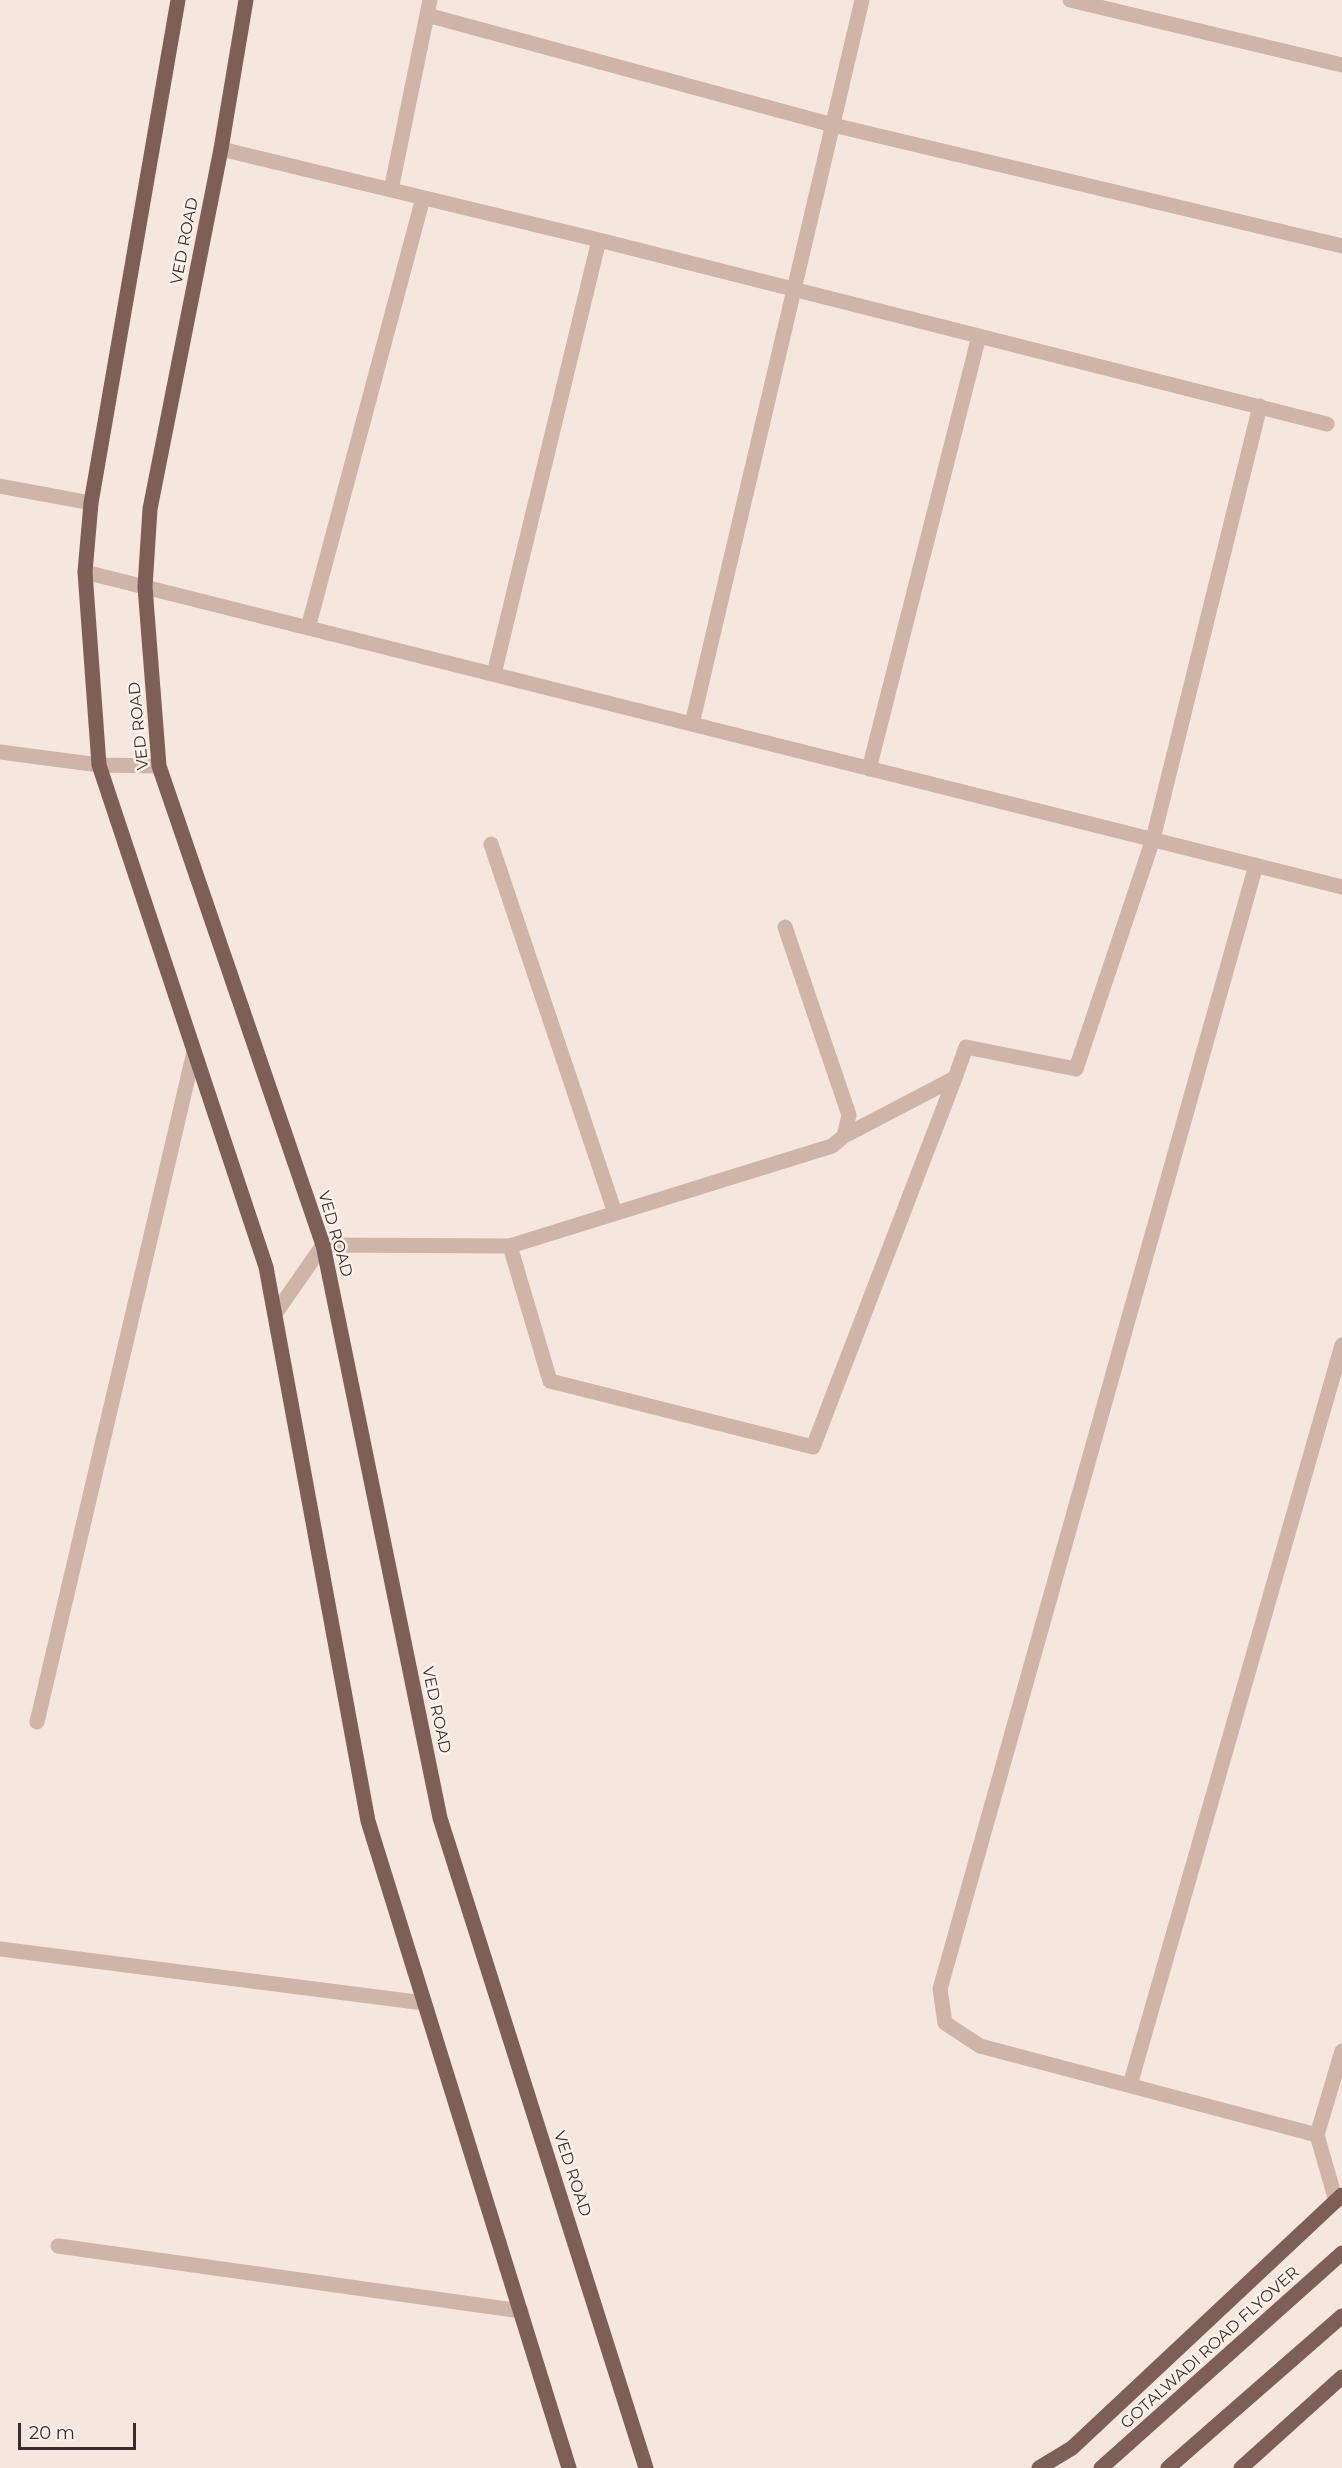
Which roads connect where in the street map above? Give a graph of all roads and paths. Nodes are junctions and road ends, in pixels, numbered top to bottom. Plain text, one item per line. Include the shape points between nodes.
1 (177, 0) edge
2 (246, 0) edge
3 (862, 0) edge
4 (1070, 0) edge
5 (429, 8) edge
6 (1342, 65) edge
7 (833, 125) junction
8 (221, 149) junction
9 (391, 190) junction
10 (423, 198) junction
11 (599, 240) junction
12 (1342, 246) edge
13 (794, 289) junction
14 (979, 336) junction
15 (1260, 406) junction
16 (1327, 424) dead end
17 (0, 486) edge
18 (91, 503) junction
19 (85, 572) junction
20 (145, 587) junction
21 (308, 628) junction
22 (494, 674) junction
23 (692, 724) junction
24 (0, 752) edge
25 (99, 765) junction
26 (159, 766) junction
27 (869, 769) junction
28 (1153, 839) junction
29 (491, 844) dead end
30 (1256, 865) junction
31 (1342, 887) edge
32 (785, 927) dead end
33 (194, 1052) junction
34 (955, 1078) junction
35 (844, 1136) junction
36 (615, 1214) junction
37 (323, 1245) junction
38 (510, 1245) junction
39 (275, 1314) junction
40 (1342, 1345) edge
41 (37, 1722) dead end
42 (0, 1949) edge
43 (424, 2003) junction
44 (1342, 2051) edge
45 (1130, 2085) junction
46 (1317, 2135) junction
47 (1339, 2198) edge
48 (58, 2246) dead end
49 (1342, 2253) edge
50 (520, 2311) junction
51 (1342, 2316) edge
52 (1342, 2377) edge
53 (569, 2468) edge
54 (646, 2468) edge
55 (1039, 2468) edge
56 (1101, 2468) edge
57 (1168, 2468) edge
58 (1241, 2468) edge

1 - 18 main road
2 - 8 main road, VED ROAD
3 - 7 street
4 - 6 street
5 - 7 street
5 - 9 street
7 - 12 street
7 - 13 street
8 - 9 street
8 - 20 main road, VED ROAD via 150,509
9 - 10 street
10 - 11 street
10 - 21 street
11 - 13 street
11 - 22 street
13 - 14 street
13 - 23 street
14 - 15 street
14 - 27 street
15 - 16 street
15 - 28 street
17 - 18 street
18 - 19 main road
19 - 20 street
19 - 25 main road
20 - 21 street
20 - 26 main road, VED ROAD
21 - 22 street
22 - 23 street
23 - 27 street
24 - 25 street
25 - 26 street
25 - 33 main road
26 - 37 main road, VED ROAD
27 - 28 street
28 - 30 street
28 - 34 street via 1076,1069 966,1047
29 - 36 street
30 - 31 street
30 - 45 street via 940,1989 945,2024 980,2046
32 - 35 street via 849,1115
33 - 39 main road via 266,1267
33 - 41 street
34 - 35 street
34 - 38 street via 813,1447 550,1381
35 - 36 street via 832,1146
36 - 38 street
37 - 38 street
37 - 39 street
37 - 54 main road, VED ROAD via 440,1818
39 - 43 main road via 368,1821
40 - 45 street
42 - 43 street
43 - 50 main road
44 - 46 street
45 - 46 street
46 - 47 street
47 - 55 main road via 1072,2448
48 - 50 street
49 - 56 main road, GOTALWADI ROAD FLYOVER
50 - 53 main road
51 - 57 main road
52 - 58 main road

